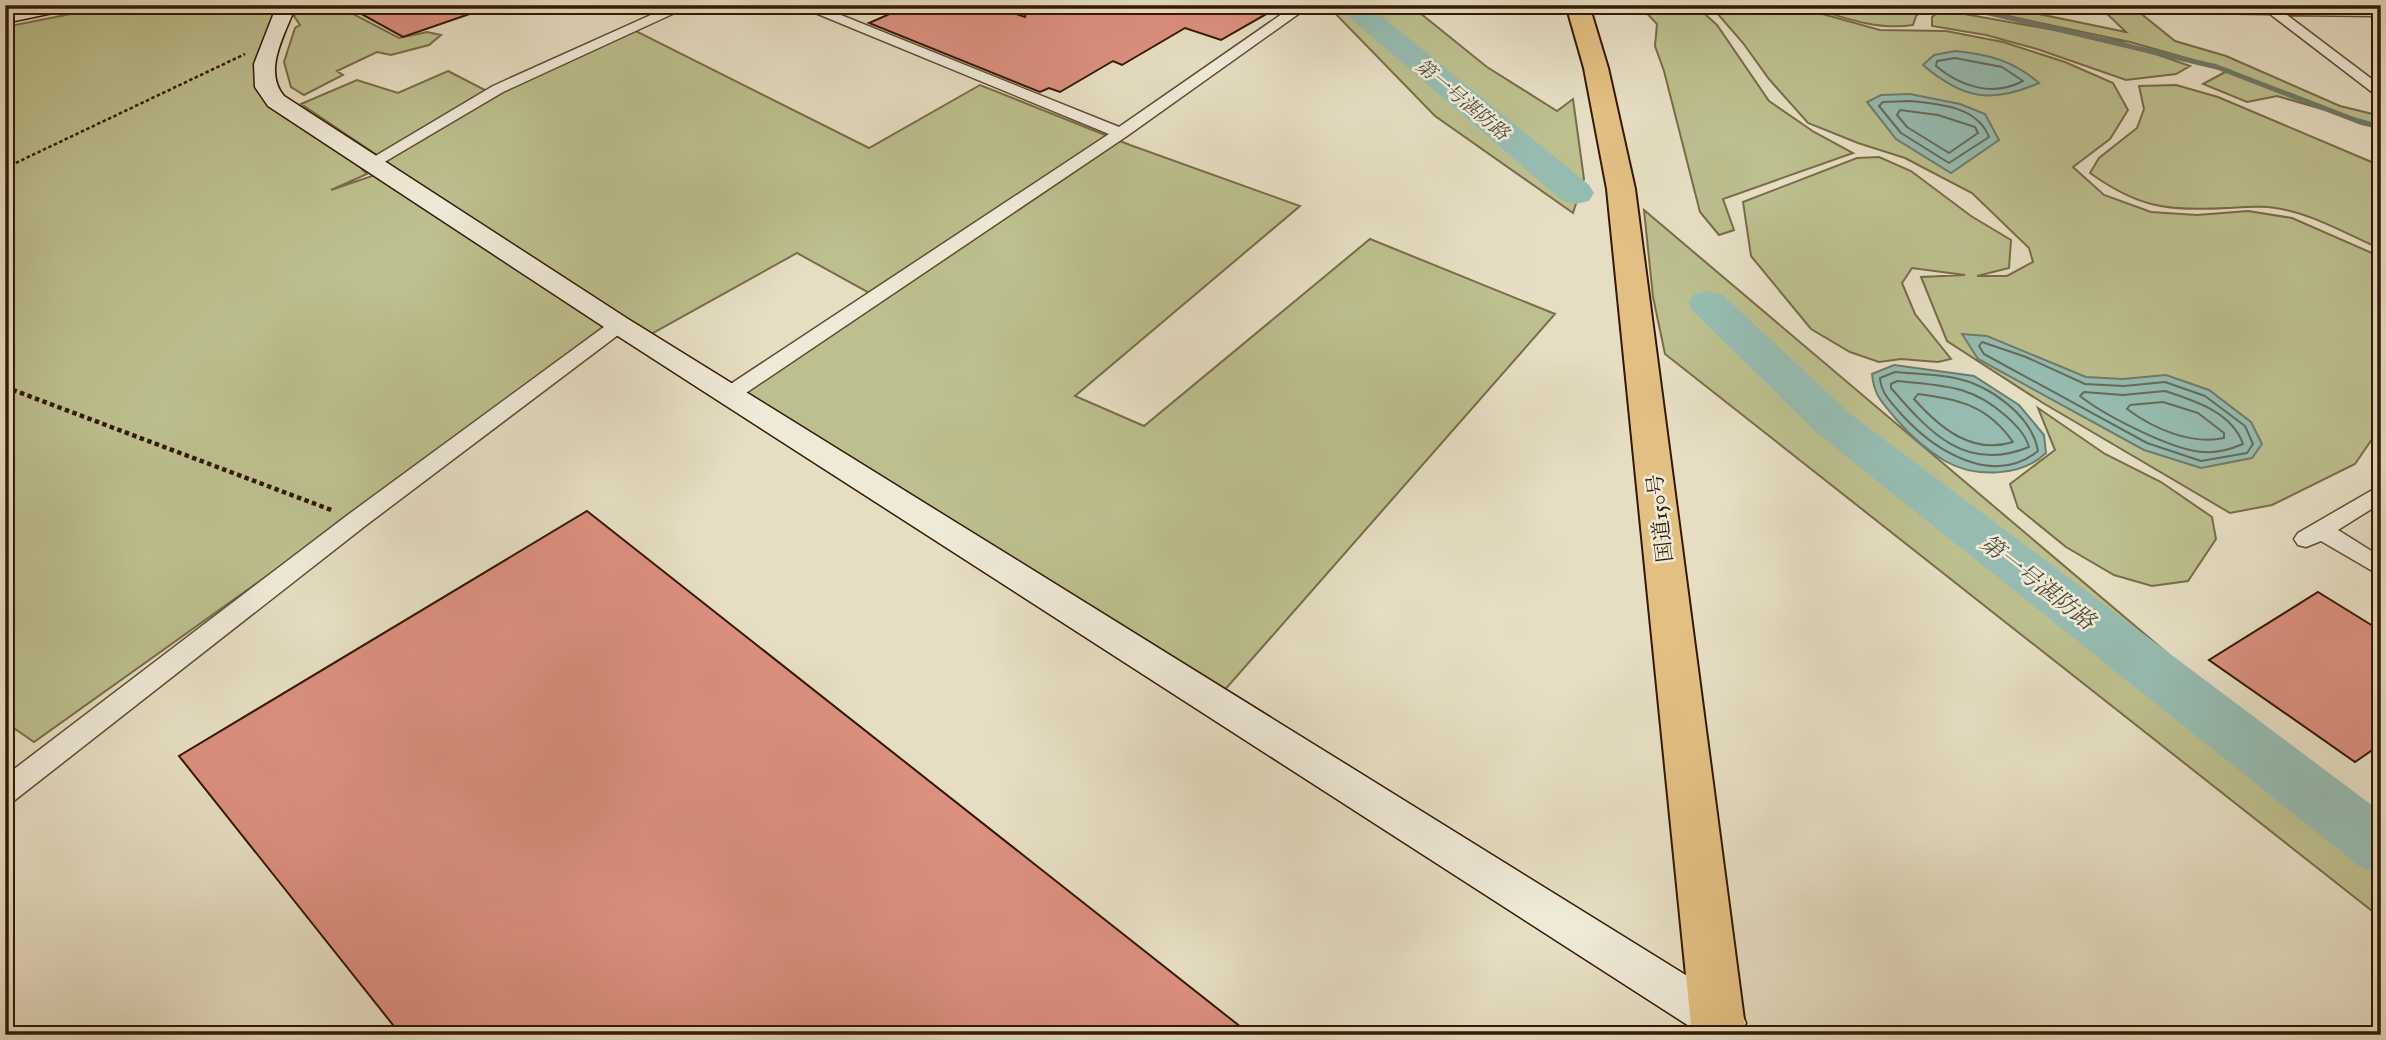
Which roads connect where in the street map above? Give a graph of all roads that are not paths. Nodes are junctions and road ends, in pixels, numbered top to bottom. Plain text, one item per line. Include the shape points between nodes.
1 (65, 5) edge
2 (287, 5) edge
3 (685, 5) edge
4 (803, 5) edge
5 (1304, 5) edge
6 (1577, 5) edge
7 (2006, 6) edge
8 (2270, 8) edge
9 (2381, 12) edge
10 (5, 17) edge
11 (2381, 94) edge
12 (1121, 133) junction
13 (370, 164) junction
14 (619, 325) junction
15 (730, 394) junction
16 (2381, 493) edge
17 (2381, 568) edge
18 (5, 792) edge
19 (1726, 1029) edge

1 - 10 street
2 - 13 street via 264,64 265,87 276,101
3 - 13 street via 498,89
4 - 12 street
5 - 12 street
6 - 19 highway, 国道150号 via 1596,68 1621,190
7 - 8 street
8 - 9 street
8 - 11 street
12 - 15 street
13 - 14 street
14 - 15 street
14 - 18 street
15 - 19 street
16 - 17 street via 2314,535

